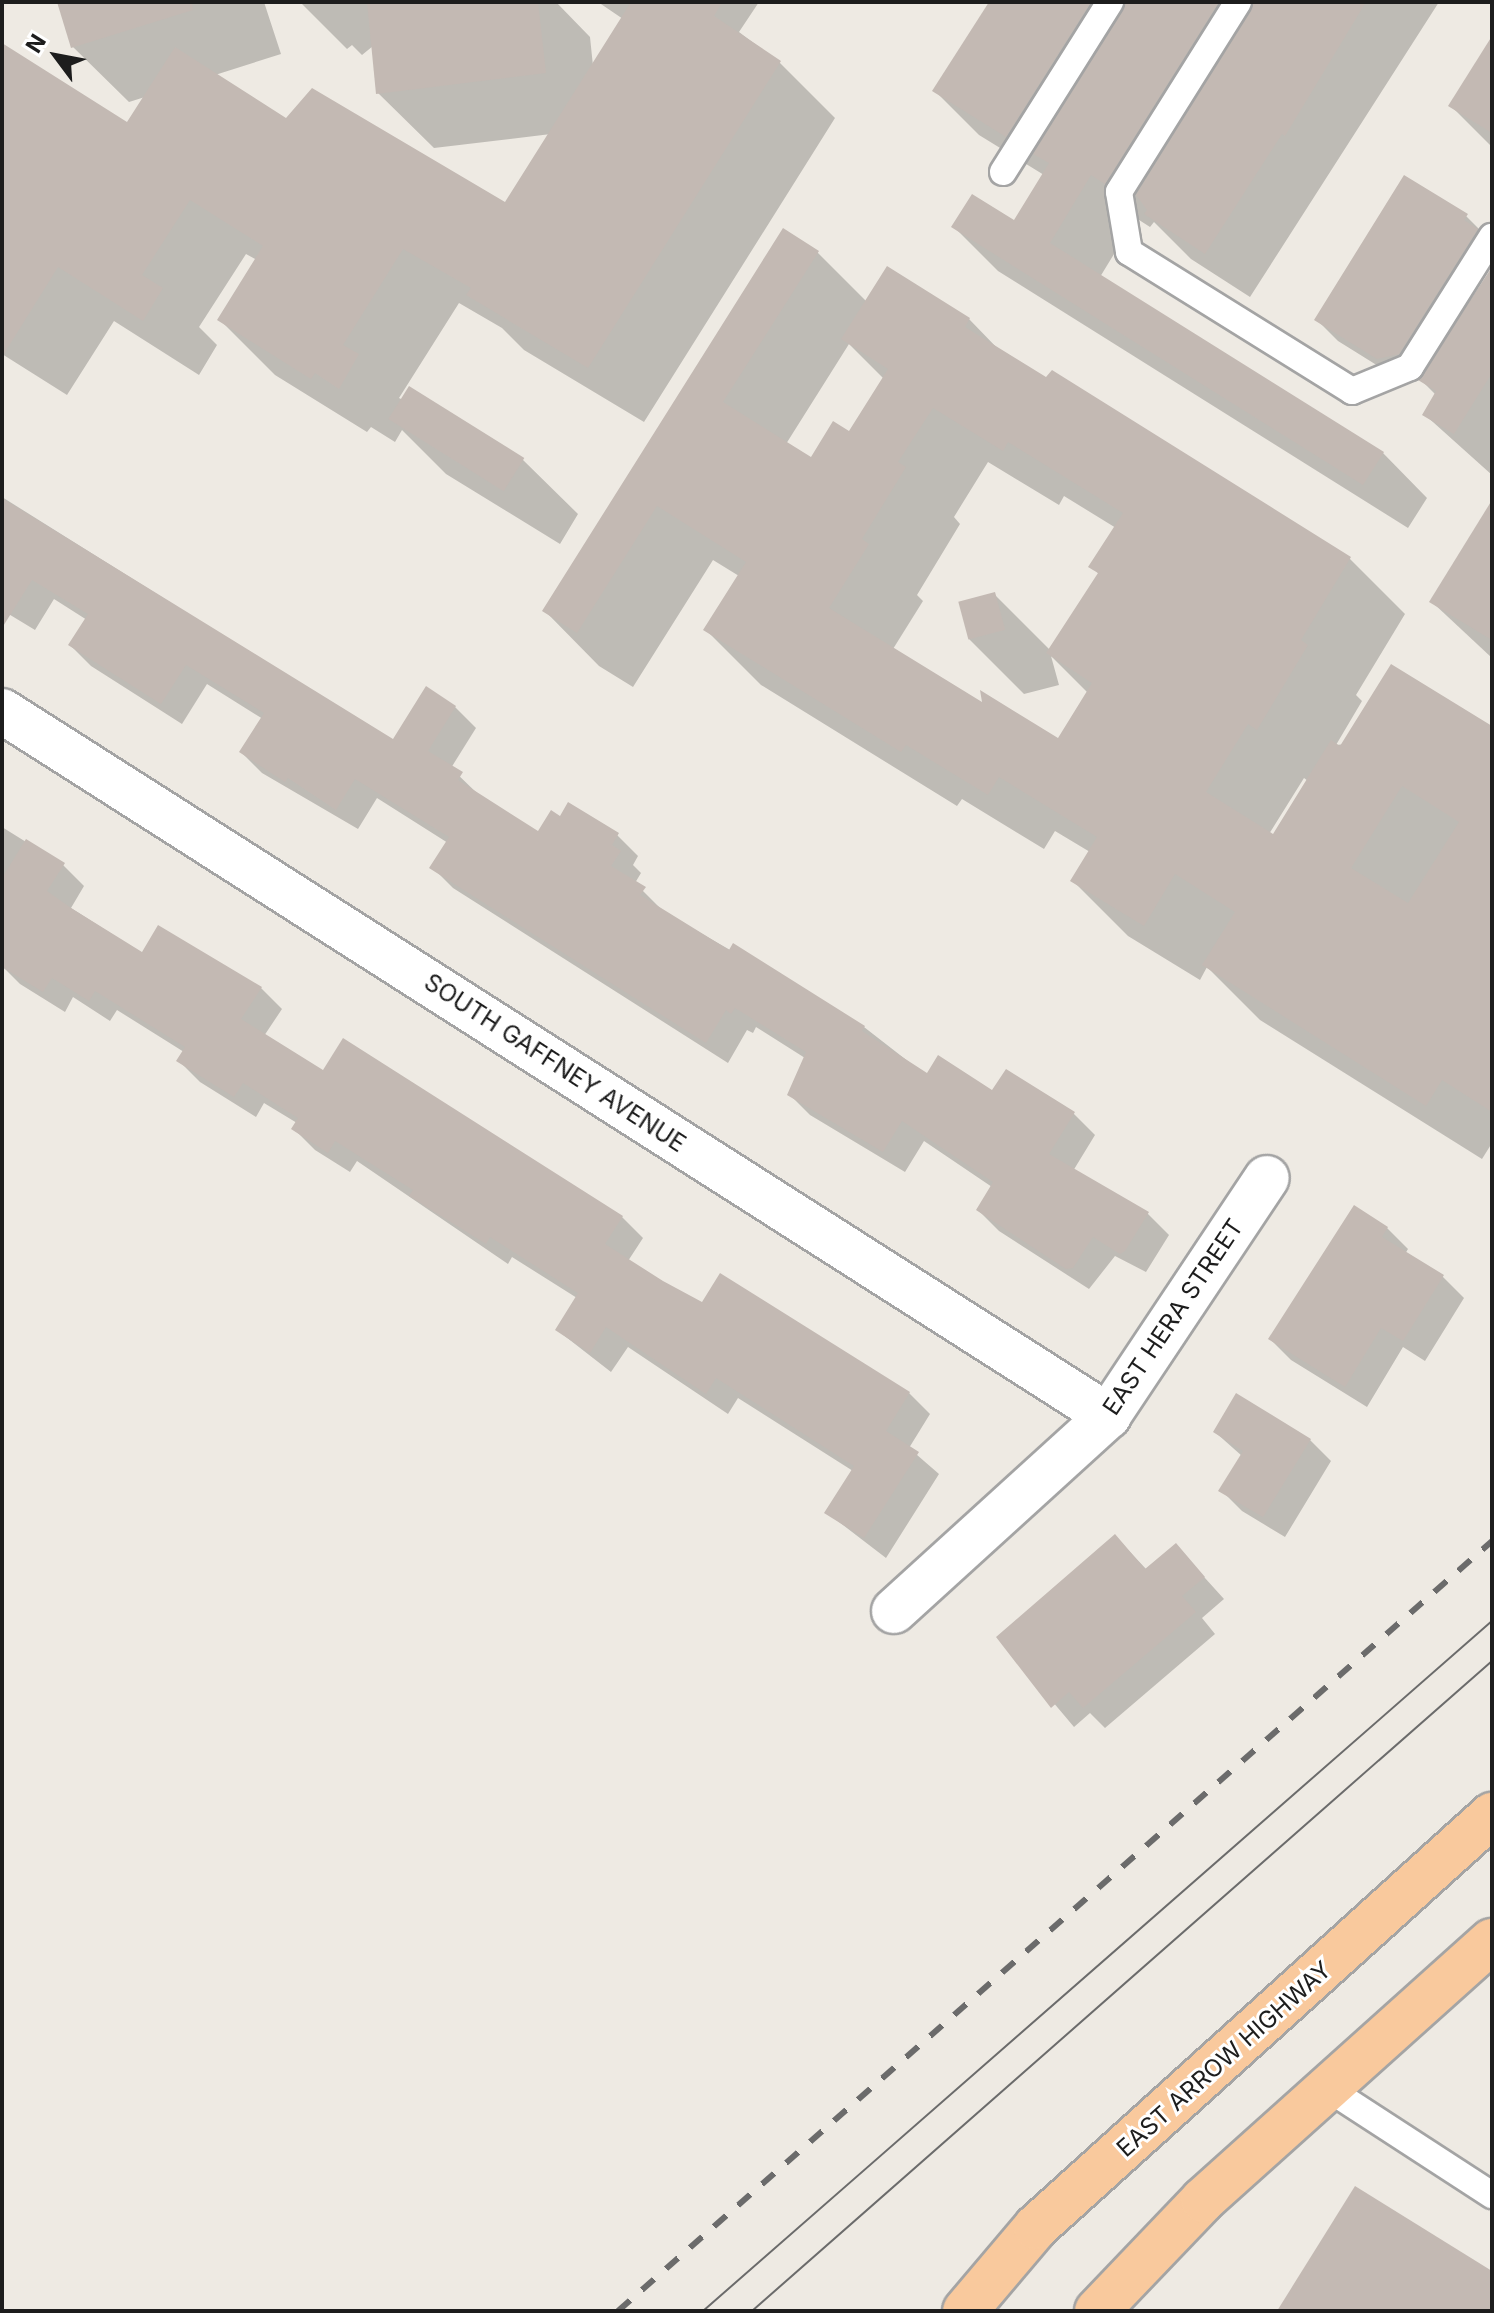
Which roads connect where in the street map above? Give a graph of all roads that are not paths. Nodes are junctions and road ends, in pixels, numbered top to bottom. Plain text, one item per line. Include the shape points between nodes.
1 (1110, 2) edge
2 (1238, 2) edge
3 (1003, 172) dead end
4 (1492, 237) edge
5 (2, 711) edge
6 (1267, 1178) dead end
7 (1108, 1416) junction
8 (894, 1611) dead end
9 (1492, 1815) edge
10 (1492, 1941) edge
11 (1327, 2088) junction
12 (1492, 2195) edge
13 (965, 2311) edge
14 (1097, 2311) edge

1 - 3 lane
2 - 4 lane via 1119,192 1129,252 1352,391 1410,367
5 - 7 street, SOUTH GAFFNEY AVENUE
6 - 7 street, EAST HERA STREET
7 - 8 street, EAST HERA STREET
9 - 13 main road, EAST ARROW HIGHWAY via 1036,2227
10 - 11 main road
11 - 12 lane
11 - 14 main road via 1203,2200

